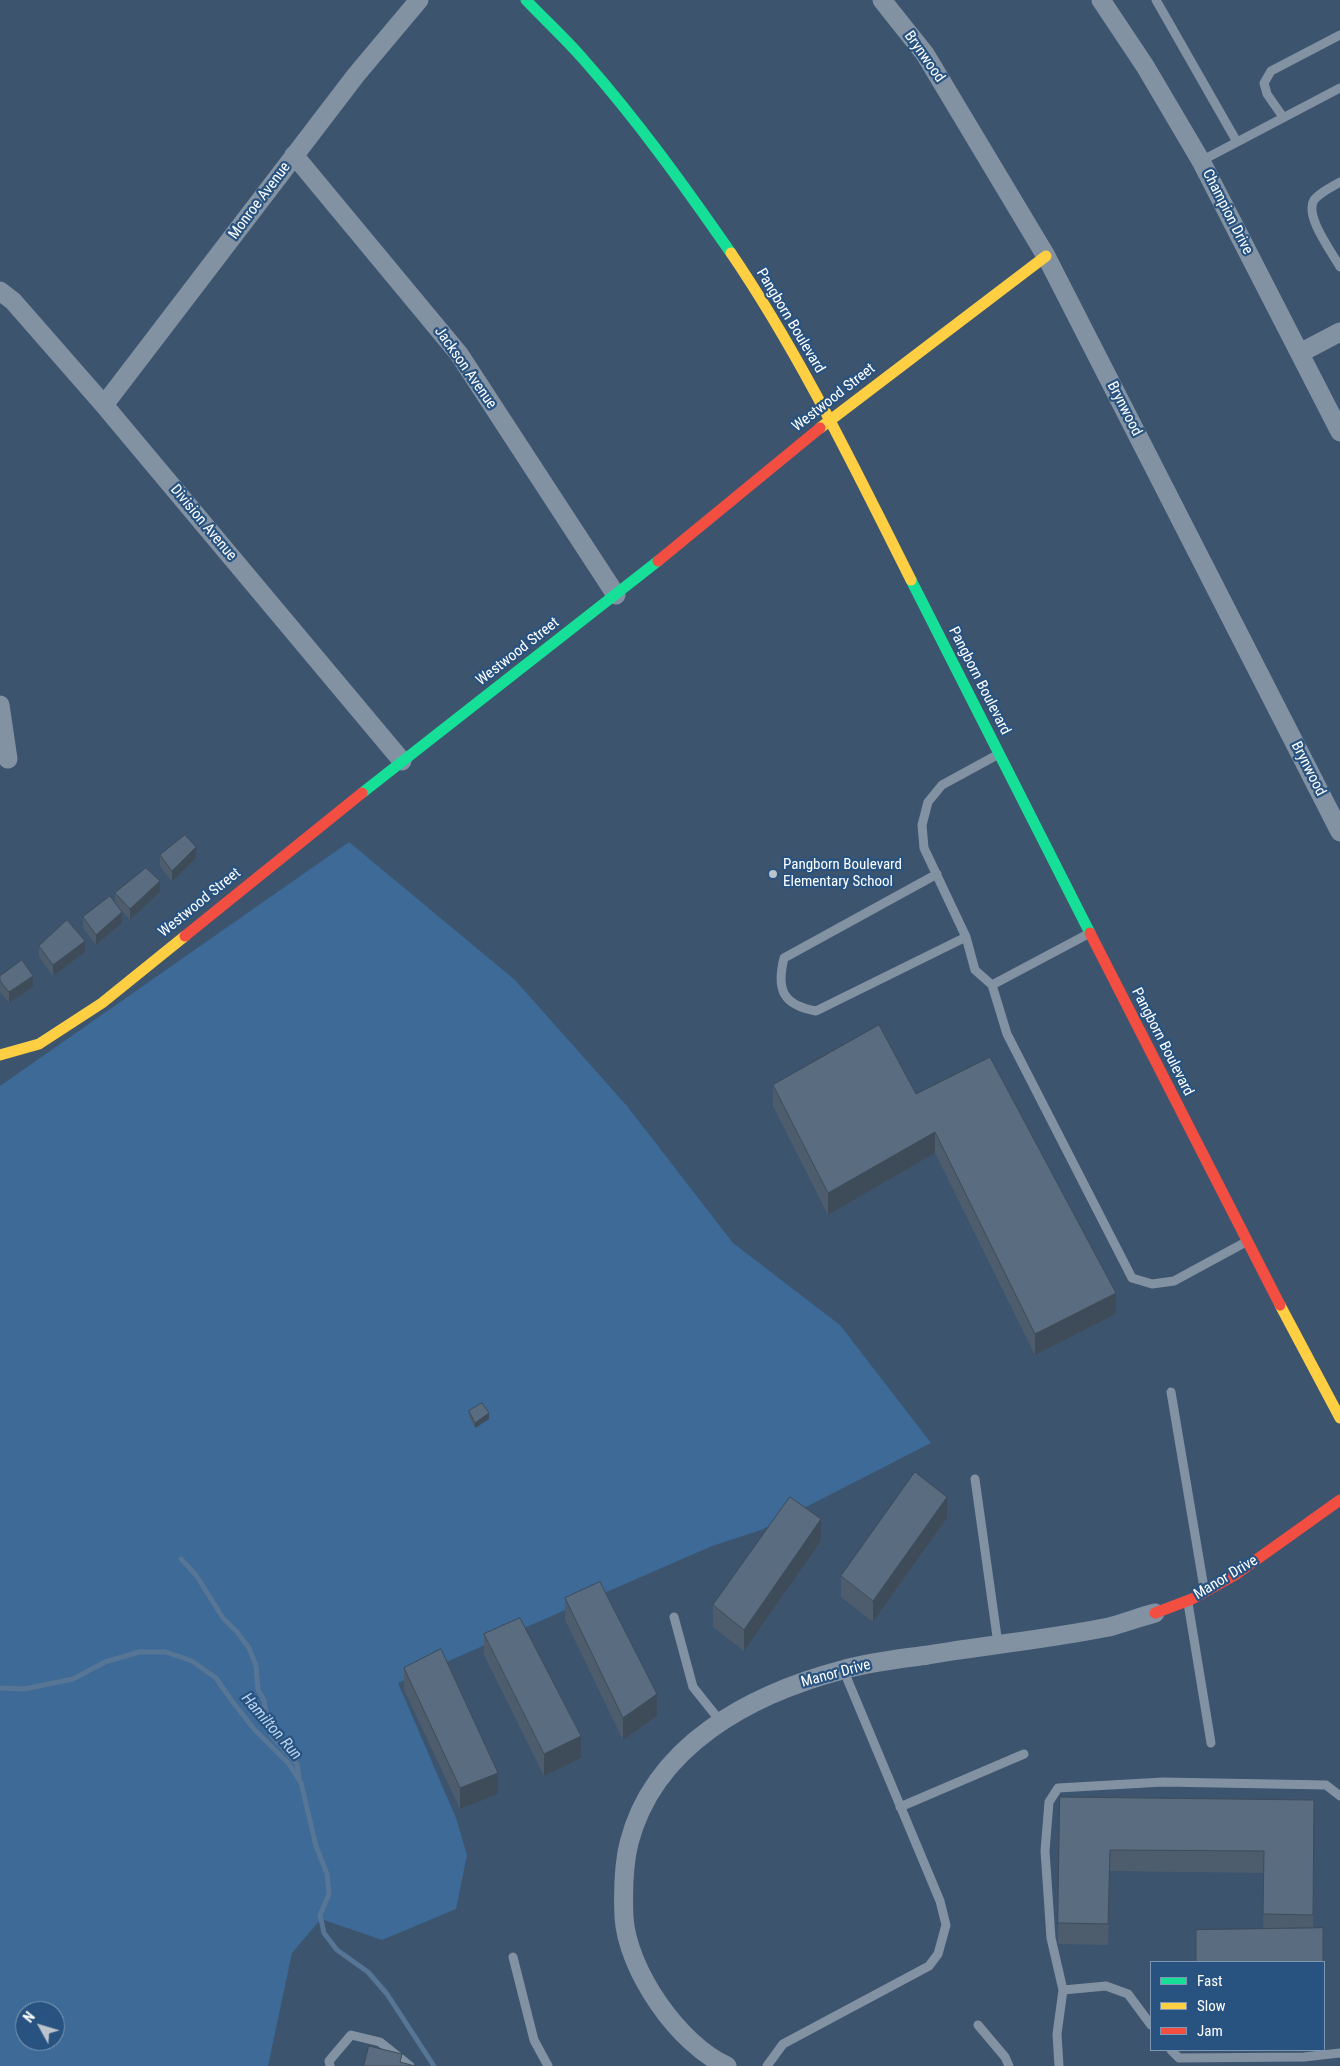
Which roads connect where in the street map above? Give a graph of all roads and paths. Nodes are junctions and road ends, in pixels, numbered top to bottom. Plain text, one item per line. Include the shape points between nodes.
1 (419, 0) edge
2 (526, 0) edge
3 (882, 0) edge
4 (1101, 0) edge
5 (1156, 0) edge
6 (1340, 35) edge
7 (1340, 88) edge
8 (1283, 118) junction
9 (1237, 142) junction
10 (294, 155) junction
11 (1201, 161) junction
12 (1340, 182) edge
13 (1046, 256) junction
14 (1340, 267) edge
15 (0, 290) edge
16 (1340, 332) edge
17 (1300, 353) junction
18 (104, 405) junction
19 (830, 419) junction
20 (1340, 432) edge
21 (616, 595) junction
22 (0, 705) edge
23 (999, 754) junction
24 (8, 759) dead end
25 (402, 761) junction
26 (1340, 832) edge
27 (937, 874) junction
28 (1090, 933) junction
29 (966, 937) junction
30 (992, 985) junction
31 (0, 1055) edge
32 (1246, 1242) junction
33 (1171, 1392) dead end
34 (1340, 1418) edge
35 (975, 1479) dead end
36 (1340, 1500) edge
37 (1205, 1592) junction
38 (1188, 1601) junction
39 (1155, 1613) joint
40 (674, 1617) dead end
41 (998, 1644) junction
42 (843, 1669) junction
43 (721, 1722) junction
44 (1211, 1743) dead end
45 (1024, 1754) dead end
46 (1340, 1796) edge
47 (900, 1807) junction
48 (513, 1957) dead end
49 (1063, 1990) junction
50 (1150, 2024) edge
51 (978, 2025) dead end
52 (1172, 2051) edge
53 (1340, 2053) edge
54 (330, 2066) edge
55 (410, 2066) edge
56 (548, 2066) edge
57 (727, 2066) edge
58 (767, 2066) edge
59 (1009, 2066) edge
60 (1059, 2066) edge

1 - 10 street, Monroe Avenue
2 - 19 street, Pangborn Boulevard via 583,58 686,188 766,305
3 - 13 street, Brynwood via 925,54
4 - 11 street, Champion Drive via 1145,66
5 - 9 lane
6 - 8 lane via 1271,71 1264,83
7 - 8 lane
8 - 9 lane
9 - 11 lane
10 - 18 street, Monroe Avenue
10 - 21 street, Jackson Avenue via 459,354
11 - 17 street, Champion Drive
12 - 14 lane via 1320,194 1313,201 1311,211
13 - 19 street, Westwood Street
13 - 26 street, Brynwood
15 - 18 street, Division Avenue via 13,300
16 - 17 street
17 - 20 street, Champion Drive
18 - 25 street, Division Avenue
19 - 21 street, Westwood Street
19 - 23 street, Pangborn Boulevard
21 - 25 street, Westwood Street
22 - 24 street
23 - 27 lane via 942,785 928,802 922,825 924,848
23 - 28 street, Pangborn Boulevard
25 - 31 street, Westwood Street via 102,1003 39,1044
27 - 29 lane
27 - 29 lane via 784,958 779,977 786,1000 800,1008 816,1011
28 - 30 lane
28 - 32 street, Pangborn Boulevard
29 - 30 lane via 976,970
30 - 32 lane via 1007,1034 1132,1278 1152,1284 1174,1281
32 - 34 street, Pangborn Boulevard
33 - 37 lane
35 - 41 lane
36 - 37 street, Manor Drive via 1235,1575
37 - 38 street, Manor Drive
38 - 39 street, Manor Drive
38 - 44 lane
39 - 41 street, Manor Drive via 1110,1626
40 - 43 lane via 692,1687
41 - 42 street, Manor Drive
42 - 43 street, Manor Drive via 758,1700
42 - 47 lane
43 - 57 street, Manor Drive via 694,1739 671,1763 650,1793 629,1842 623,1892 625,1923 642,1977 672,2022 690,2040
45 - 47 lane
46 - 49 lane via 1326,1785 1162,1782 1058,1788 1049,1802 1045,1851 1051,1938
47 - 58 lane via 940,1901 946,1925 938,1954 929,1966 783,2044
48 - 56 lane via 534,2040
49 - 50 lane via 1106,1986 1128,1994
49 - 60 lane via 1057,2034
51 - 59 lane
52 - 53 lane via 1179,2058 1304,2057
54 - 55 lane via 329,2061 351,2035 380,2042

